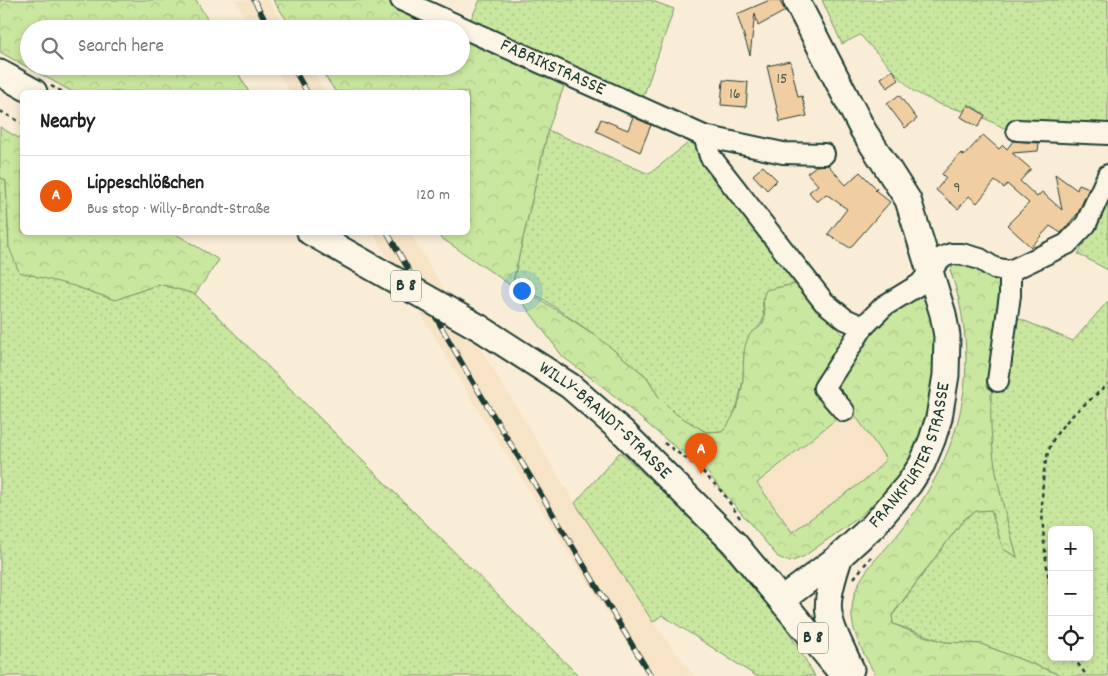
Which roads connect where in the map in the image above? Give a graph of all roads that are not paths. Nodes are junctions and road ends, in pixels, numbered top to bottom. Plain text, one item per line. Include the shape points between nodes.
1 (401, 0) edge
2 (796, 0) edge
3 (446, 20) edge
4 (470, 31) edge
5 (0, 73) edge
6 (30, 90) edge
7 (1017, 130) dead end
8 (1108, 134) edge
9 (704, 136) junction
10 (824, 154) dead end
11 (1108, 175) edge
12 (315, 235) edge
13 (931, 270) junction
14 (1010, 271) junction
15 (863, 326) junction
16 (998, 382) dead end
17 (844, 410) dead end
18 (840, 556) junction
19 (783, 599) junction
20 (844, 676) edge
21 (854, 676) edge

1 - 3 street, FABRIKSTRASSE
2 - 13 main road, FRANKFURTER STRASSE via 864,130 904,191
4 - 9 street, FABRIKSTRASSE
5 - 6 main road
7 - 8 street
9 - 10 street, FABRIKSTRASSE via 783,153
9 - 15 street via 710,156 824,302 846,320
11 - 14 street via 1086,224 1067,244
12 - 19 main road, WILLY-BRANDT-STRASSE / B 8, bridge via 480,328 570,386 624,433 734,543
13 - 14 street via 941,258 962,254 980,259 994,268
13 - 15 street via 920,284 884,306
13 - 18 main road, FRANKFURTER STRASSE via 947,336 946,375 939,418 922,464 909,484 873,526
14 - 16 street via 1010,295
15 - 17 street via 824,388
18 - 19 main road, FRANKFURTER STRASSE
18 - 21 main road via 829,589 827,608 833,630
19 - 20 main road, WILLY-BRANDT-STRASSE / B 8

